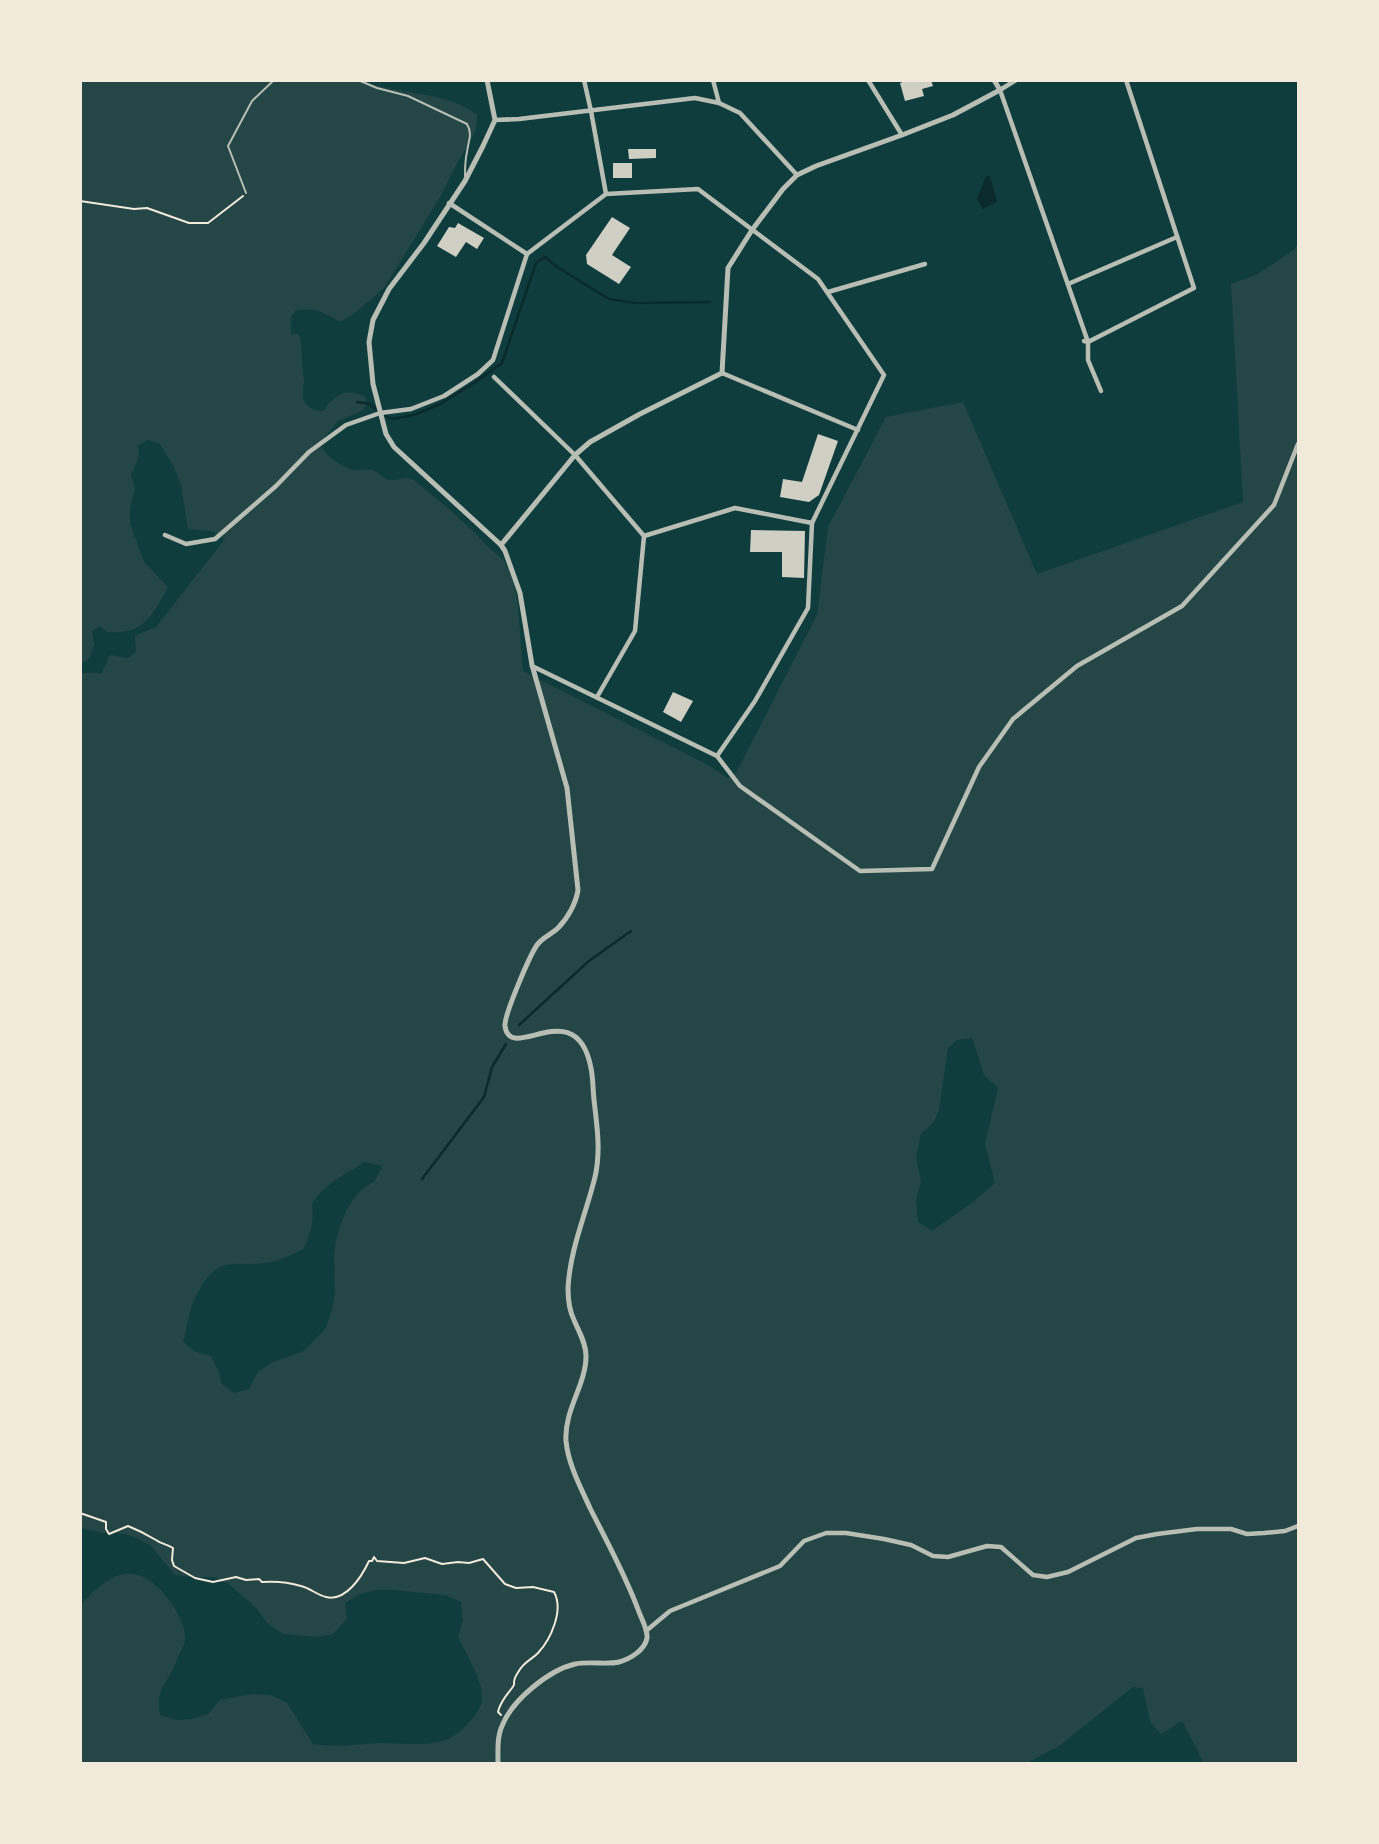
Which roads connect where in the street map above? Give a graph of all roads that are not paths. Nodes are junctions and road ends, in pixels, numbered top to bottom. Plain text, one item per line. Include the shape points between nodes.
1 (274, 80) edge
2 (358, 80) edge
3 (487, 80) edge
4 (584, 80) edge
5 (713, 80) edge
6 (868, 80) edge
7 (994, 80) edge
8 (1000, 80) edge
9 (1016, 80) edge
10 (1126, 80) edge
11 (1000, 90) junction
12 (719, 103) junction
13 (591, 111) junction
14 (495, 120) junction
15 (902, 135) junction
16 (797, 175) junction
17 (465, 181) junction
18 (246, 193) road end
19 (606, 194) junction
20 (449, 203) junction
21 (752, 230) junction
22 (1177, 237) junction
23 (527, 254) junction
24 (925, 264) dead end
25 (1068, 284) junction
26 (828, 292) junction
27 (1086, 342) junction
28 (722, 373) junction
29 (494, 377) dead end
30 (1101, 391) dead end
31 (380, 413) junction
32 (858, 430) junction
33 (1298, 444) edge
34 (575, 455) junction
35 (812, 523) junction
36 (165, 535) dead end
37 (643, 536) junction
38 (501, 545) junction
39 (532, 665) junction
40 (597, 696) junction
41 (717, 756) junction
42 (1298, 1526) edge
43 (646, 1631) junction
44 (498, 1763) edge

1 - 18 lane via 252,101 228,146
2 - 17 lane via 408,96 467,124
3 - 14 street
4 - 13 street
5 - 12 street
6 - 15 street
7 - 11 street
8 - 11 street
9 - 11 street
10 - 22 street
11 - 15 street
11 - 25 street
12 - 13 street via 695,98
12 - 16 street via 740,113
13 - 14 street
13 - 19 street
14 - 17 street
15 - 16 street
16 - 21 street
17 - 20 street
19 - 21 street via 698,189
19 - 23 street
20 - 23 street
20 - 31 street via 373,320 370,361
21 - 26 street via 818,279
21 - 28 street via 728,268
22 - 25 street
22 - 27 street via 1194,288
23 - 31 street via 493,360 444,396 411,409
24 - 26 street
25 - 27 street
26 - 32 street via 884,375
27 - 30 street via 1087,360
28 - 32 street
28 - 34 street via 608,431
29 - 34 street
31 - 36 street via 346,425 309,452 215,539 186,544
31 - 38 street via 394,447
32 - 35 street
33 - 41 street via 1274,505 1182,606 1077,666 1013,719 979,767 932,869 860,871 740,786
34 - 37 street
34 - 38 street
35 - 37 street via 735,508
35 - 41 street via 808,608 755,701
37 - 40 street via 635,631
38 - 39 street via 520,593
39 - 40 street
39 - 43 street via 567,788 579,890 560,927 537,944 509,1006 506,1030 522,1039 554,1030 571,1033 585,1050 590,1066 600,1144 568,1286 568,1304 586,1355 568,1416 566,1441 580,1486
40 - 41 street
42 - 43 street via 1264,1533 1197,1530 1136,1538 1068,1572 1047,1577 1034,1575 1001,1547 933,1556 884,1538 826,1533 804,1541 780,1566 670,1611
43 - 44 street via 644,1645 632,1657 556,1671 524,1695 502,1725

